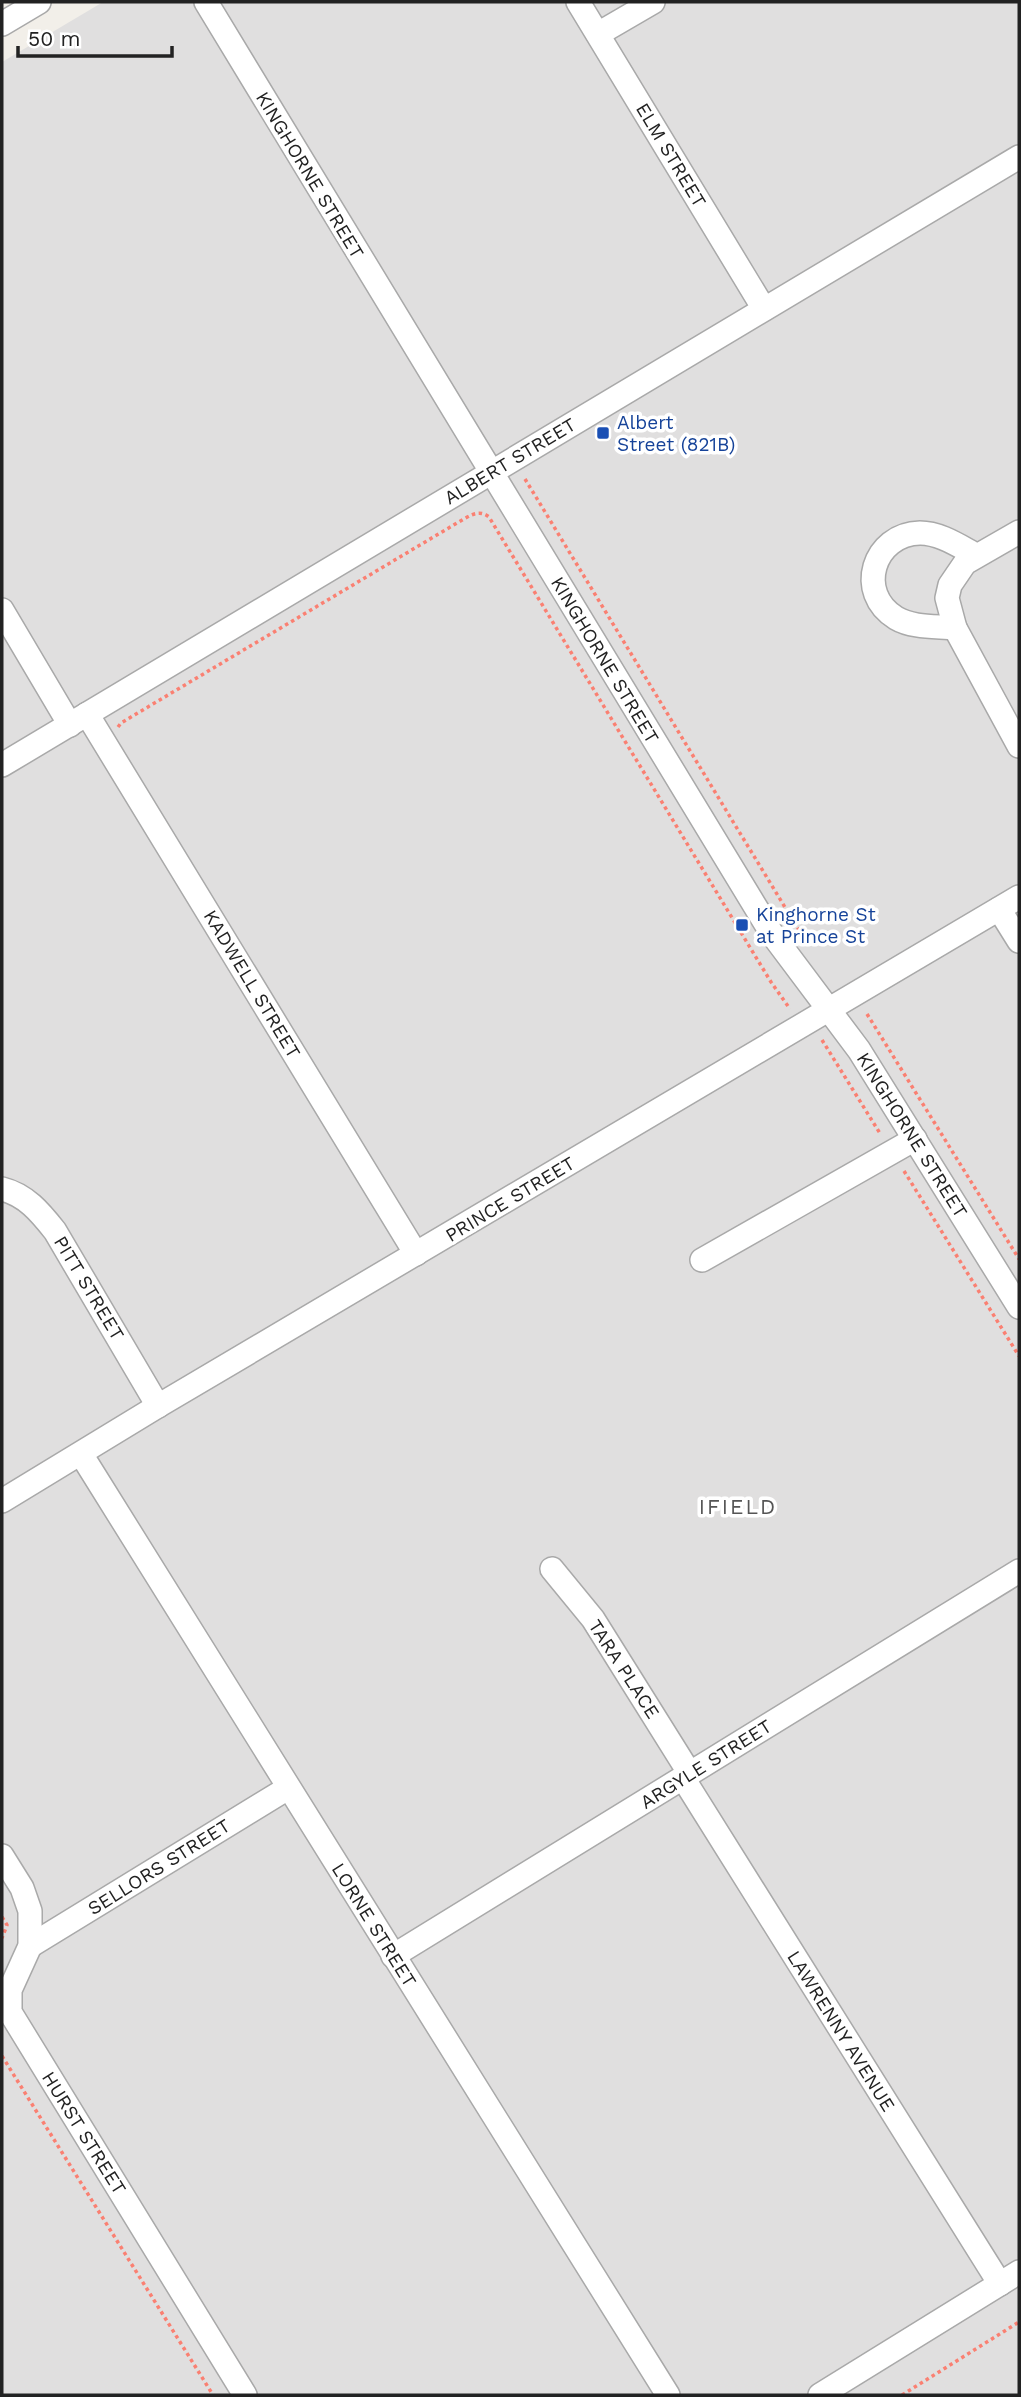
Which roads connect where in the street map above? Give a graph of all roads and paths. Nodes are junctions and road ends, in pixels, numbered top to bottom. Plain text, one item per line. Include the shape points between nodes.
1 (39, 2) edge
2 (206, 2) edge
3 (578, 2) edge
4 (653, 2) edge
5 (2, 24) edge
6 (598, 34) junction
7 (1019, 157) edge
8 (764, 309) junction
9 (491, 473) junction
10 (525, 479) dead end
11 (1019, 532) edge
12 (976, 555) junction
13 (2, 610) edge
14 (955, 628) junction
15 (78, 720) junction
16 (118, 733) dead end
17 (1019, 746) edge
18 (2, 765) edge
19 (1019, 897) edge
20 (999, 909) junction
21 (804, 939) dead end
22 (1019, 942) edge
23 (790, 1009) dead end
24 (831, 1010) junction
25 (867, 1014) dead end
26 (821, 1038) dead end
27 (915, 1139) junction
28 (892, 1152) junction
29 (2, 1189) edge
30 (416, 1254) junction
31 (1019, 1259) edge
32 (702, 1260) dead end
33 (1019, 1307) edge
34 (1019, 1356) edge
35 (158, 1406) junction
36 (81, 1454) junction
37 (2, 1501) edge
38 (552, 1569) dead end
39 (1019, 1571) edge
40 (686, 1776) junction
41 (288, 1788) junction
42 (2, 1857) edge
43 (2, 1917) edge
44 (2, 1938) edge
45 (30, 1947) junction
46 (393, 1956) junction
47 (2, 2056) edge
48 (1009, 2278) edge
49 (1019, 2322) edge
50 (213, 2395) edge
51 (245, 2395) edge
52 (668, 2395) edge
53 (820, 2395) edge
54 (902, 2395) edge

1 - 5 street
2 - 9 street, KINGHORNE STREET
3 - 6 street, ELM STREET
4 - 6 street
6 - 8 street, ELM STREET
7 - 8 street, ALBERT STREET
8 - 9 street, ALBERT STREET
9 - 15 street, ALBERT STREET
9 - 24 street, KINGHORNE STREET via 772,934
10 - 21 path
11 - 12 street
12 - 14 street via 950,585 947,598
12 - 14 street via 923,533 899,537 876,562 874,587 885,609 904,622
13 - 15 street, KADWELL STREET
14 - 17 street
15 - 18 street, ALBERT STREET
15 - 30 street, KADWELL STREET
16 - 23 path via 121,723 457,523 484,513
19 - 20 street, PRINCE STREET
20 - 22 street
20 - 24 street, PRINCE STREET
24 - 27 street, KINGHORNE STREET
24 - 30 street, PRINCE STREET
25 - 31 path
26 - 28 path
27 - 28 street
27 - 33 street, KINGHORNE STREET
28 - 32 street
28 - 34 path
29 - 35 street, PITT STREET via 15,1192 37,1208 55,1231
30 - 35 street, PRINCE STREET
35 - 36 street, PRINCE STREET
36 - 37 street, PRINCE STREET
36 - 41 street, LORNE STREET
38 - 40 street, TARA PLACE via 593,1619
39 - 40 street, ARGYLE STREET
40 - 46 street, ARGYLE STREET
40 - 48 street, LAWRENNY AVENUE
41 - 45 street, SELLORS STREET
41 - 46 street, LORNE STREET
42 - 45 street, HURST STREET via 30,1911
43 - 44 path via 7,1925
45 - 51 street, HURST STREET via 10,1990 10,2012
46 - 52 street, LORNE STREET
47 - 50 path
48 - 53 street
49 - 54 path

